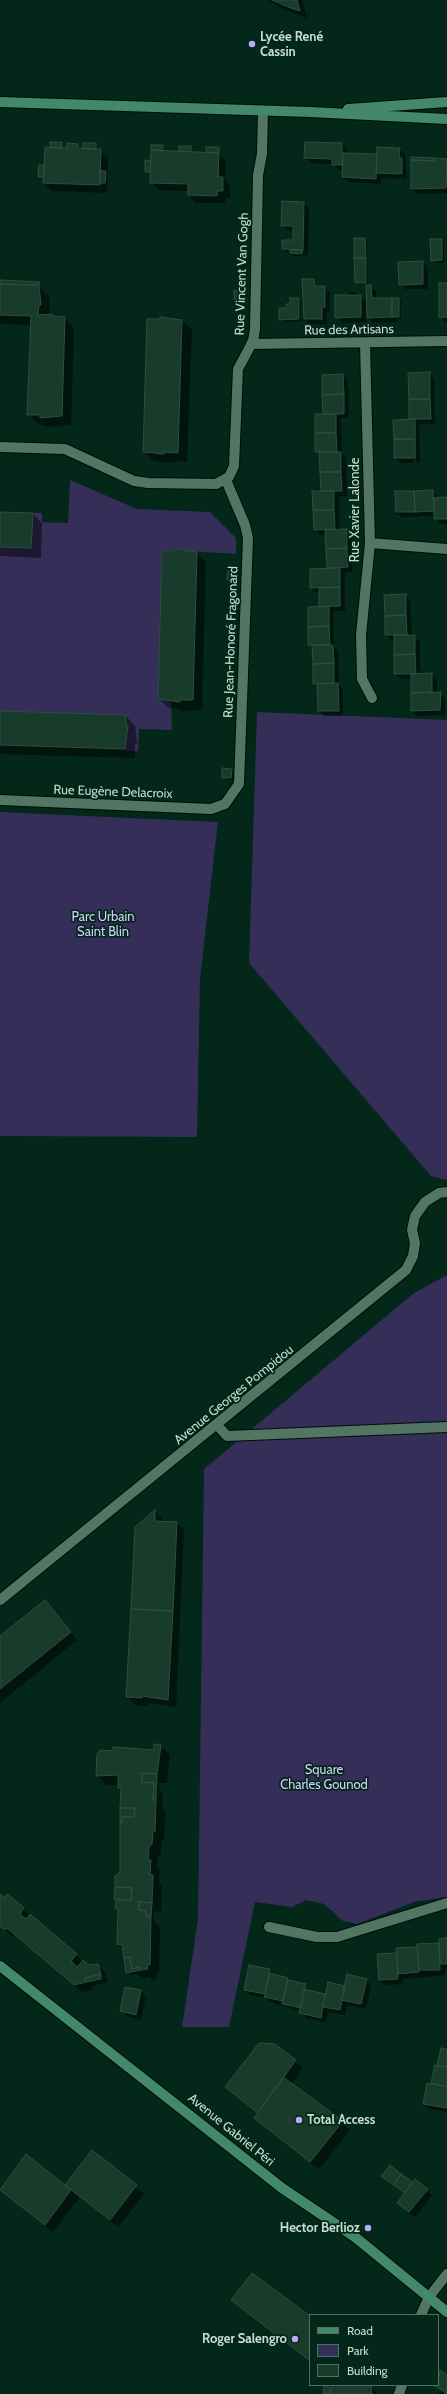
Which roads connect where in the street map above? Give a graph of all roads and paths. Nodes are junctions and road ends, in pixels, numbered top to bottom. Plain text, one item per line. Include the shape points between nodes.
1 (0, 102) edge
2 (447, 102) edge
3 (263, 111) junction
4 (314, 112) junction
5 (447, 119) edge
6 (447, 341) edge
7 (365, 343) junction
8 (251, 344) junction
9 (0, 446) edge
10 (226, 480) junction
11 (370, 543) junction
12 (447, 549) edge
13 (372, 698) dead end
14 (0, 800) edge
15 (225, 804) joint
16 (447, 1192) edge
17 (217, 1425) junction
18 (447, 1427) edge
19 (0, 1600) edge
20 (447, 1903) edge
21 (269, 1927) dead end
22 (0, 1966) edge
23 (447, 2274) edge
24 (429, 2297) junction
25 (447, 2312) edge
26 (421, 2314) edge

1 - 3 main road
2 - 4 main road
3 - 4 main road
3 - 8 street, Rue Vincent Van Gogh via 262,154 258,175 255,329
4 - 5 main road
6 - 7 street, Rue des Artisans
7 - 8 street, Rue des Artisans
7 - 11 street, Rue Xavier Lalonde
8 - 10 street, Rue Vincent Van Gogh via 238,369 234,466 233,472
9 - 10 street via 66,449 134,481 216,484
10 - 15 street, Rue Jean-Honoré Fragonard via 248,538 239,784
11 - 12 street
11 - 13 street, Rue Xavier Lalonde via 361,634 362,679
14 - 15 street, Rue Eugène Delacroix via 211,809
16 - 17 street, Avenue Georges Pompidou via 439,1193 425,1202 415,1216 412,1230 415,1243 413,1256 406,1270
17 - 18 street via 227,1436
17 - 19 street, Avenue Georges Pompidou
20 - 21 street via 337,1937 317,1937
22 - 24 main road, Avenue Gabriel Péri via 282,2188 356,2237
23 - 24 street
24 - 25 main road, Avenue Gabriel Péri
24 - 26 street

